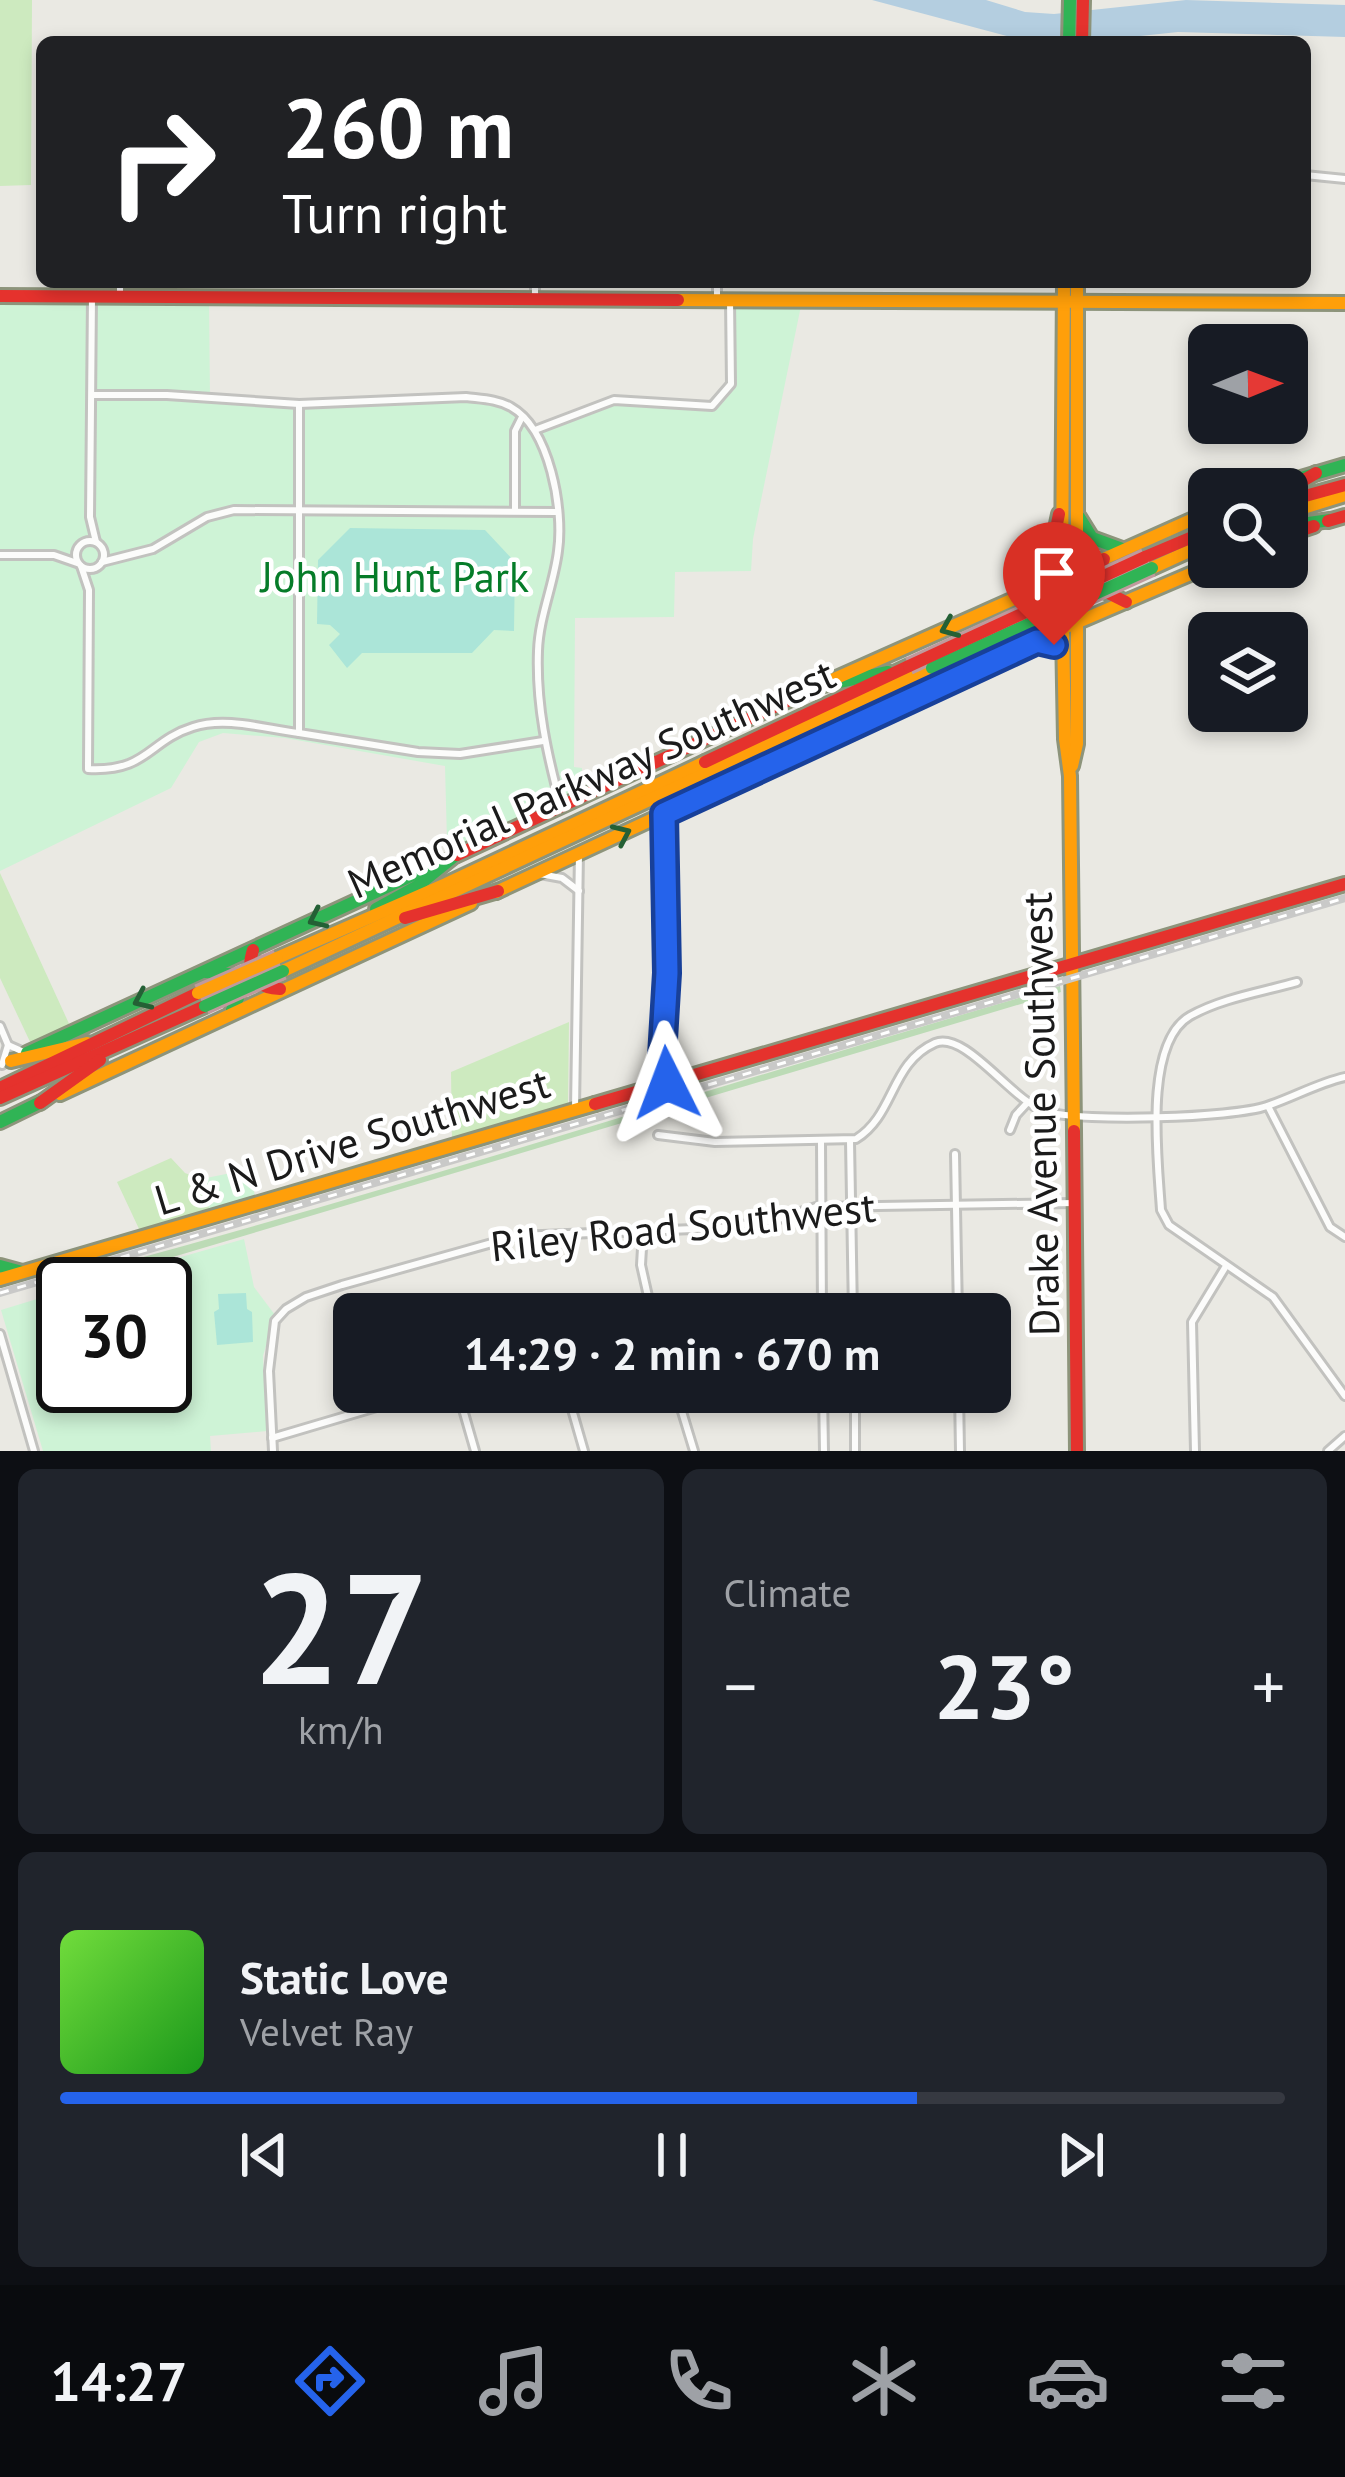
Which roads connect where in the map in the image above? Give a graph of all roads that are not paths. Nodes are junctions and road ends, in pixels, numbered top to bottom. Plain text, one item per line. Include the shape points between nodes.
1 (1076, 4) edge
2 (1070, 36) edge
3 (1081, 36) edge
4 (1311, 176) edge
5 (1345, 179) edge
6 (535, 288) edge
7 (719, 288) edge
8 (1066, 288) edge
9 (1075, 288) edge
10 (120, 289) edge
11 (276, 289) edge
12 (0, 296) edge
13 (92, 296) junction
14 (535, 299) junction
15 (1070, 299) junction
16 (724, 301) junction
17 (1345, 303) edge
18 (92, 395) junction
19 (299, 404) junction
20 (1070, 405) junction
21 (522, 417) junction
22 (535, 430) junction
23 (1345, 465) edge
24 (1316, 473) junction
25 (1308, 475) edge
26 (1308, 478) edge
27 (1345, 485) edge
28 (1063, 489) junction
29 (1308, 495) edge
30 (1345, 495) edge
31 (1308, 506) edge
32 (299, 508) junction
33 (515, 511) junction
34 (558, 512) junction
35 (1077, 514) junction
36 (90, 517) junction
37 (1338, 518) edge
38 (1188, 521) edge
39 (1308, 525) edge
40 (1188, 541) edge
41 (82, 543) junction
42 (99, 545) junction
43 (1124, 549) junction
44 (1188, 550) edge
45 (127, 554) junction
46 (0, 555) edge
47 (54, 555) junction
48 (1105, 558) junction
49 (103, 562) junction
50 (1149, 562) junction
51 (79, 564) junction
52 (95, 569) junction
53 (1078, 570) junction
54 (1188, 575) edge
55 (1062, 576) junction
56 (1045, 584) junction
57 (89, 590) junction
58 (1023, 594) junction
59 (1126, 602) junction
60 (1071, 625) junction
61 (1037, 641) junction
62 (1064, 655) junction
63 (909, 667) junction
64 (932, 668) junction
65 (820, 686) junction
66 (848, 730) junction
67 (298, 734) junction
68 (1071, 734) junction
69 (543, 741) junction
70 (561, 806) junction
71 (664, 814) junction
72 (580, 853) junction
73 (458, 854) junction
74 (537, 873) junction
75 (1345, 884) edge
76 (498, 891) junction
77 (579, 892) junction
78 (390, 920) junction
79 (356, 922) junction
80 (254, 948) junction
81 (280, 964) junction
82 (1070, 965) junction
83 (202, 972) junction
84 (1297, 982) dead end
85 (286, 988) junction
86 (227, 1016) junction
87 (0, 1026) edge
88 (118, 1040) junction
89 (8, 1045) junction
90 (26, 1053) junction
91 (4, 1064) edge
92 (1345, 1077) edge
93 (667, 1083) junction
94 (0, 1088) edge
95 (0, 1098) edge
96 (1028, 1102) junction
97 (40, 1103) junction
98 (1268, 1106) junction
99 (575, 1109) junction
100 (1073, 1114) junction
101 (1159, 1115) junction
102 (0, 1121) edge
103 (1010, 1130) dead end
104 (658, 1135) dead end
105 (850, 1141) junction
106 (821, 1142) junction
107 (955, 1154) dead end
108 (1074, 1203) junction
109 (851, 1205) junction
110 (956, 1205) junction
111 (821, 1206) junction
112 (643, 1231) junction
113 (1345, 1238) edge
114 (1226, 1264) junction
115 (0, 1266) edge
116 (23, 1273) junction
117 (0, 1279) edge
118 (647, 1293) edge
119 (822, 1293) edge
120 (853, 1293) edge
121 (958, 1293) edge
122 (0, 1334) edge
123 (1345, 1396) edge
124 (356, 1413) edge
125 (464, 1413) edge
126 (573, 1413) edge
127 (682, 1413) edge
128 (823, 1413) edge
129 (854, 1413) edge
130 (959, 1413) edge
131 (1345, 1436) edge
132 (272, 1438) junction
133 (34, 1451) edge
134 (272, 1451) edge
135 (475, 1451) edge
136 (584, 1451) edge
137 (694, 1451) edge
138 (824, 1451) edge
139 (855, 1451) edge
140 (960, 1451) edge
141 (1077, 1451) edge
142 (1195, 1451) edge
143 (1328, 1451) edge

1 - 2 main road
1 - 3 main road
4 - 5 street
6 - 14 street
7 - 16 street
8 - 15 main road, Drake Avenue Southwest
9 - 15 main road, Drake Avenue Southwest
10 - 11 main road
10 - 13 main road
11 - 14 main road
12 - 13 main road
13 - 18 street
14 - 16 main road
15 - 16 main road
15 - 17 main road
15 - 20 main road, Drake Avenue Southwest
16 - 22 street via 731,384 712,406 614,400
18 - 19 street
18 - 36 street
19 - 21 street via 466,397 512,407
19 - 32 street
20 - 28 main road, Drake Avenue Southwest
20 - 35 main road, Drake Avenue Southwest
21 - 22 street
21 - 33 street
22 - 34 street
23 - 24 main road
24 - 25 main road
24 - 26 main road
27 - 29 main road
28 - 55 main road, Drake Avenue Southwest
28 - 56 main road
30 - 31 main road
32 - 33 street
32 - 45 street via 207,517 153,549
32 - 67 street
33 - 34 street
34 - 69 street via 559,550 538,646
35 - 43 main road via 1092,538
35 - 53 main road, Drake Avenue Southwest
36 - 41 street
36 - 42 street
37 - 39 main road
38 - 43 main road
40 - 50 main road, Memorial Parkway Southwest
41 - 42 street
41 - 47 street
41 - 51 street
42 - 45 street
42 - 49 street
43 - 48 main road
44 - 50 main road, Memorial Parkway Southwest
45 - 49 street
46 - 47 street
47 - 51 street
48 - 53 main road
48 - 59 main road via 1100,589
49 - 52 street
50 - 63 main road, Memorial Parkway Southwest, bridge
50 - 64 main road, Memorial Parkway Southwest, bridge
51 - 52 street
51 - 57 street
52 - 57 street
53 - 55 main road
53 - 60 main road, Drake Avenue Southwest
54 - 59 main road
55 - 56 main road
55 - 60 main road, Drake Avenue Southwest
56 - 58 main road
57 - 67 street via 88,769 131,766 187,728 211,722
58 - 61 main road via 1043,608
58 -> 65 main road
59 - 60 main road
60 - 61 main road
60 - 62 main road, Drake Avenue Southwest
60 - 68 main road, Drake Avenue Southwest
61 - 62 main road
61 - 66 main road
62 - 68 main road, Drake Avenue Southwest
63 - 65 main road
63 - 79 main road, Memorial Parkway Southwest
64 - 66 main road
64 - 78 main road, Memorial Parkway Southwest
65 - 70 main road
66 - 71 main road
67 - 69 street via 460,754
68 - 82 main road, Drake Avenue Southwest
69 - 70 street
70 - 73 main road
72 -> 71 main road
71 - 93 street
72 - 74 main road
72 - 77 street
73 - 79 main road
73 -> 80 main road
74 - 76 main road
74 - 77 street
75 - 82 main road, L & N Drive Southwest
76 - 78 main road
76 - 85 main road
77 - 99 street
78 - 81 main road, Memorial Parkway Southwest
79 - 81 main road, Memorial Parkway Southwest
80 - 83 main road
80 - 85 main road via 254,981
81 - 88 main road, Memorial Parkway Southwest, bridge
82 - 93 main road, L & N Drive Southwest
82 - 100 main road, Drake Avenue Southwest
83 - 86 main road via 234,982 238,998
83 -> 90 main road
84 - 101 street via 1190,1016 1172,1031
85 - 86 main road
86 - 97 main road
87 - 89 street
88 - 91 main road
88 - 94 main road, Memorial Parkway Southwest
88 - 95 main road, Memorial Parkway Southwest
88 - 97 main road
89 - 90 street
89 - 91 street
90 - 91 main road
92 - 98 street
93 - 99 main road, L & N Drive Southwest
96 - 100 street
96 - 103 street
96 - 105 street via 956,1042 938,1041 908,1060 874,1127
97 - 102 main road
98 - 101 street
98 - 113 street via 1330,1228
99 - 116 main road, L & N Drive Southwest
100 - 101 street
100 - 108 main road, Drake Avenue Southwest
101 - 114 street via 1168,1225
104 - 106 street
105 - 106 street
105 - 109 street
106 - 111 street
107 - 110 street
108 - 110 street, Riley Road Southwest
108 - 141 main road, Drake Avenue Southwest
109 - 110 street, Riley Road Southwest
109 - 111 street, Riley Road Southwest
109 - 120 street
110 - 121 street
111 - 112 street, Riley Road Southwest via 747,1225
111 - 119 street
112 - 118 street
112 - 132 street, Riley Road Southwest via 518,1236 301,1300 275,1321 270,1343
114 - 123 street via 1274,1297
114 - 142 street via 1192,1322
115 - 116 main road
116 - 117 main road, L & N Drive Southwest
122 - 133 street
124 - 132 street
125 - 135 street
126 - 136 street
127 - 137 street
128 - 138 street
129 - 139 street
130 - 140 street
131 - 143 street
132 - 134 street

